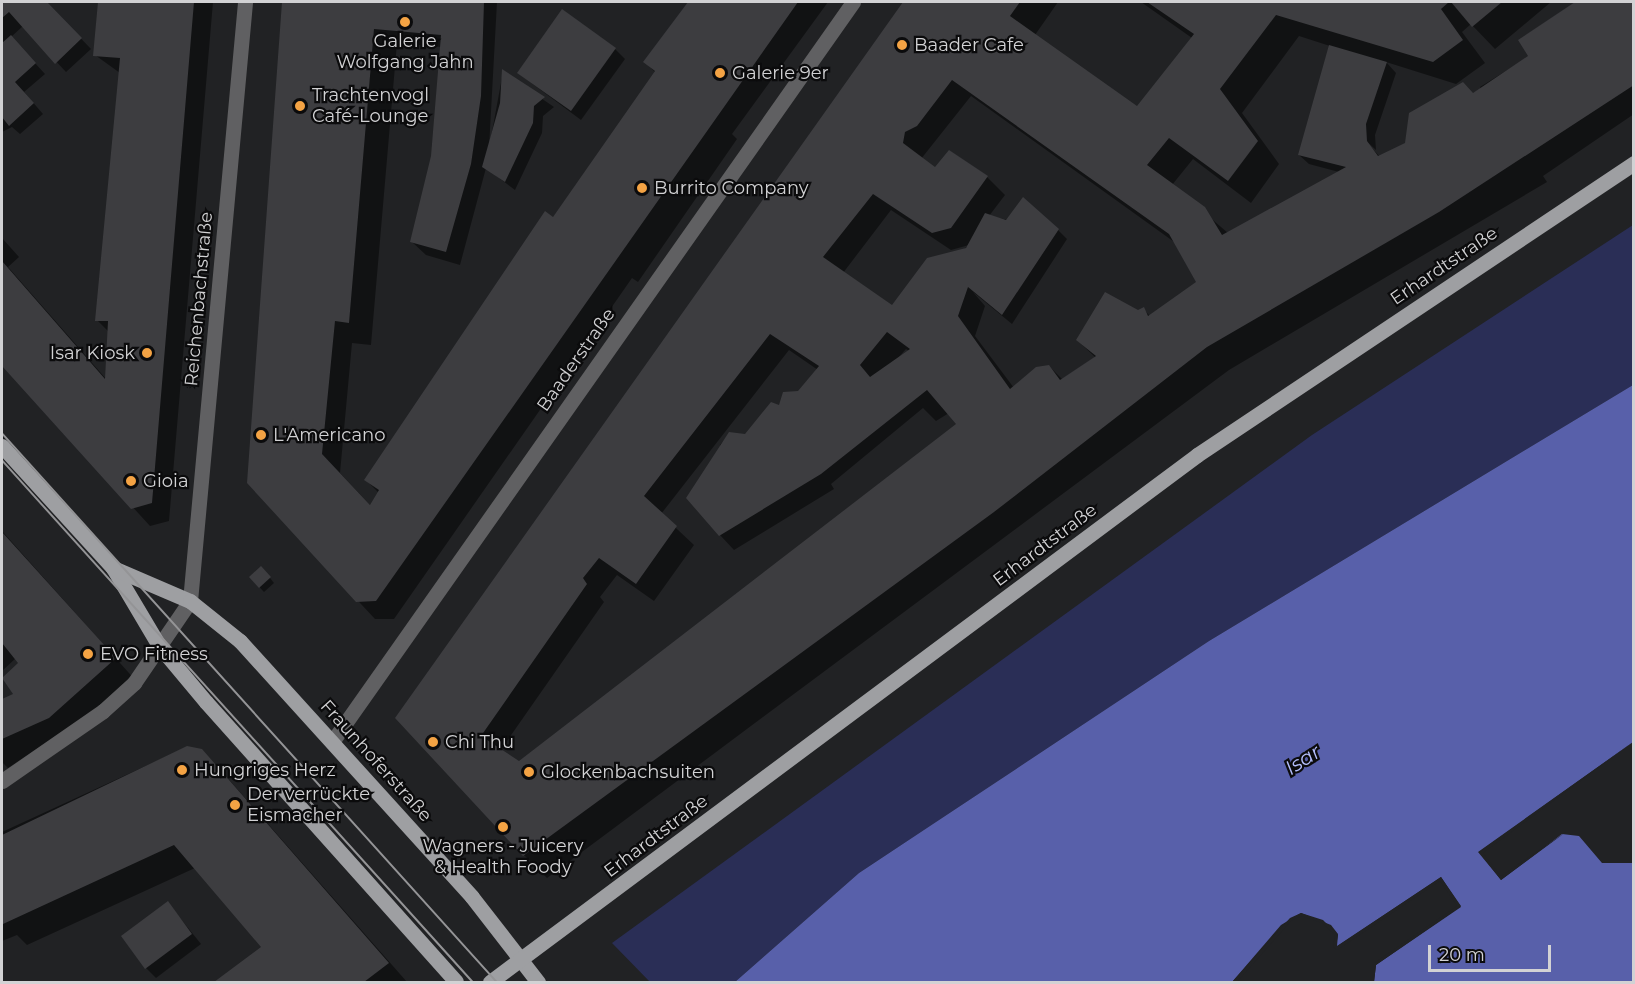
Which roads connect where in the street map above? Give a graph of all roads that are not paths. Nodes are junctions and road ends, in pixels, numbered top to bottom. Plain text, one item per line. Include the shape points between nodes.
1 (245, 2) edge
2 (853, 2) edge
3 (1634, 163) edge
4 (2, 446) edge
5 (113, 568) junction
6 (190, 601) junction
7 (160, 648) junction
8 (332, 742) junction
9 (2, 781) edge
10 (520, 959) junction
11 (492, 981) edge
12 (456, 982) edge
13 (538, 982) edge

1 - 6 street, Reichenbachstraße
2 - 8 street, Baaderstraße
3 - 10 main road, Erhardtstraße via 1197,454
4 - 5 main road, Fraunhoferstraße
5 - 6 main road, Fraunhoferstraße
5 - 7 main road, Fraunhoferstraße
6 - 7 street
6 - 8 main road, Fraunhoferstraße via 240,641
7 - 9 street via 103,711
7 - 12 main road, Fraunhoferstraße
8 - 10 main road, Fraunhoferstraße via 472,897
10 - 11 main road, Erhardtstraße
10 - 13 main road, Fraunhoferstraße

